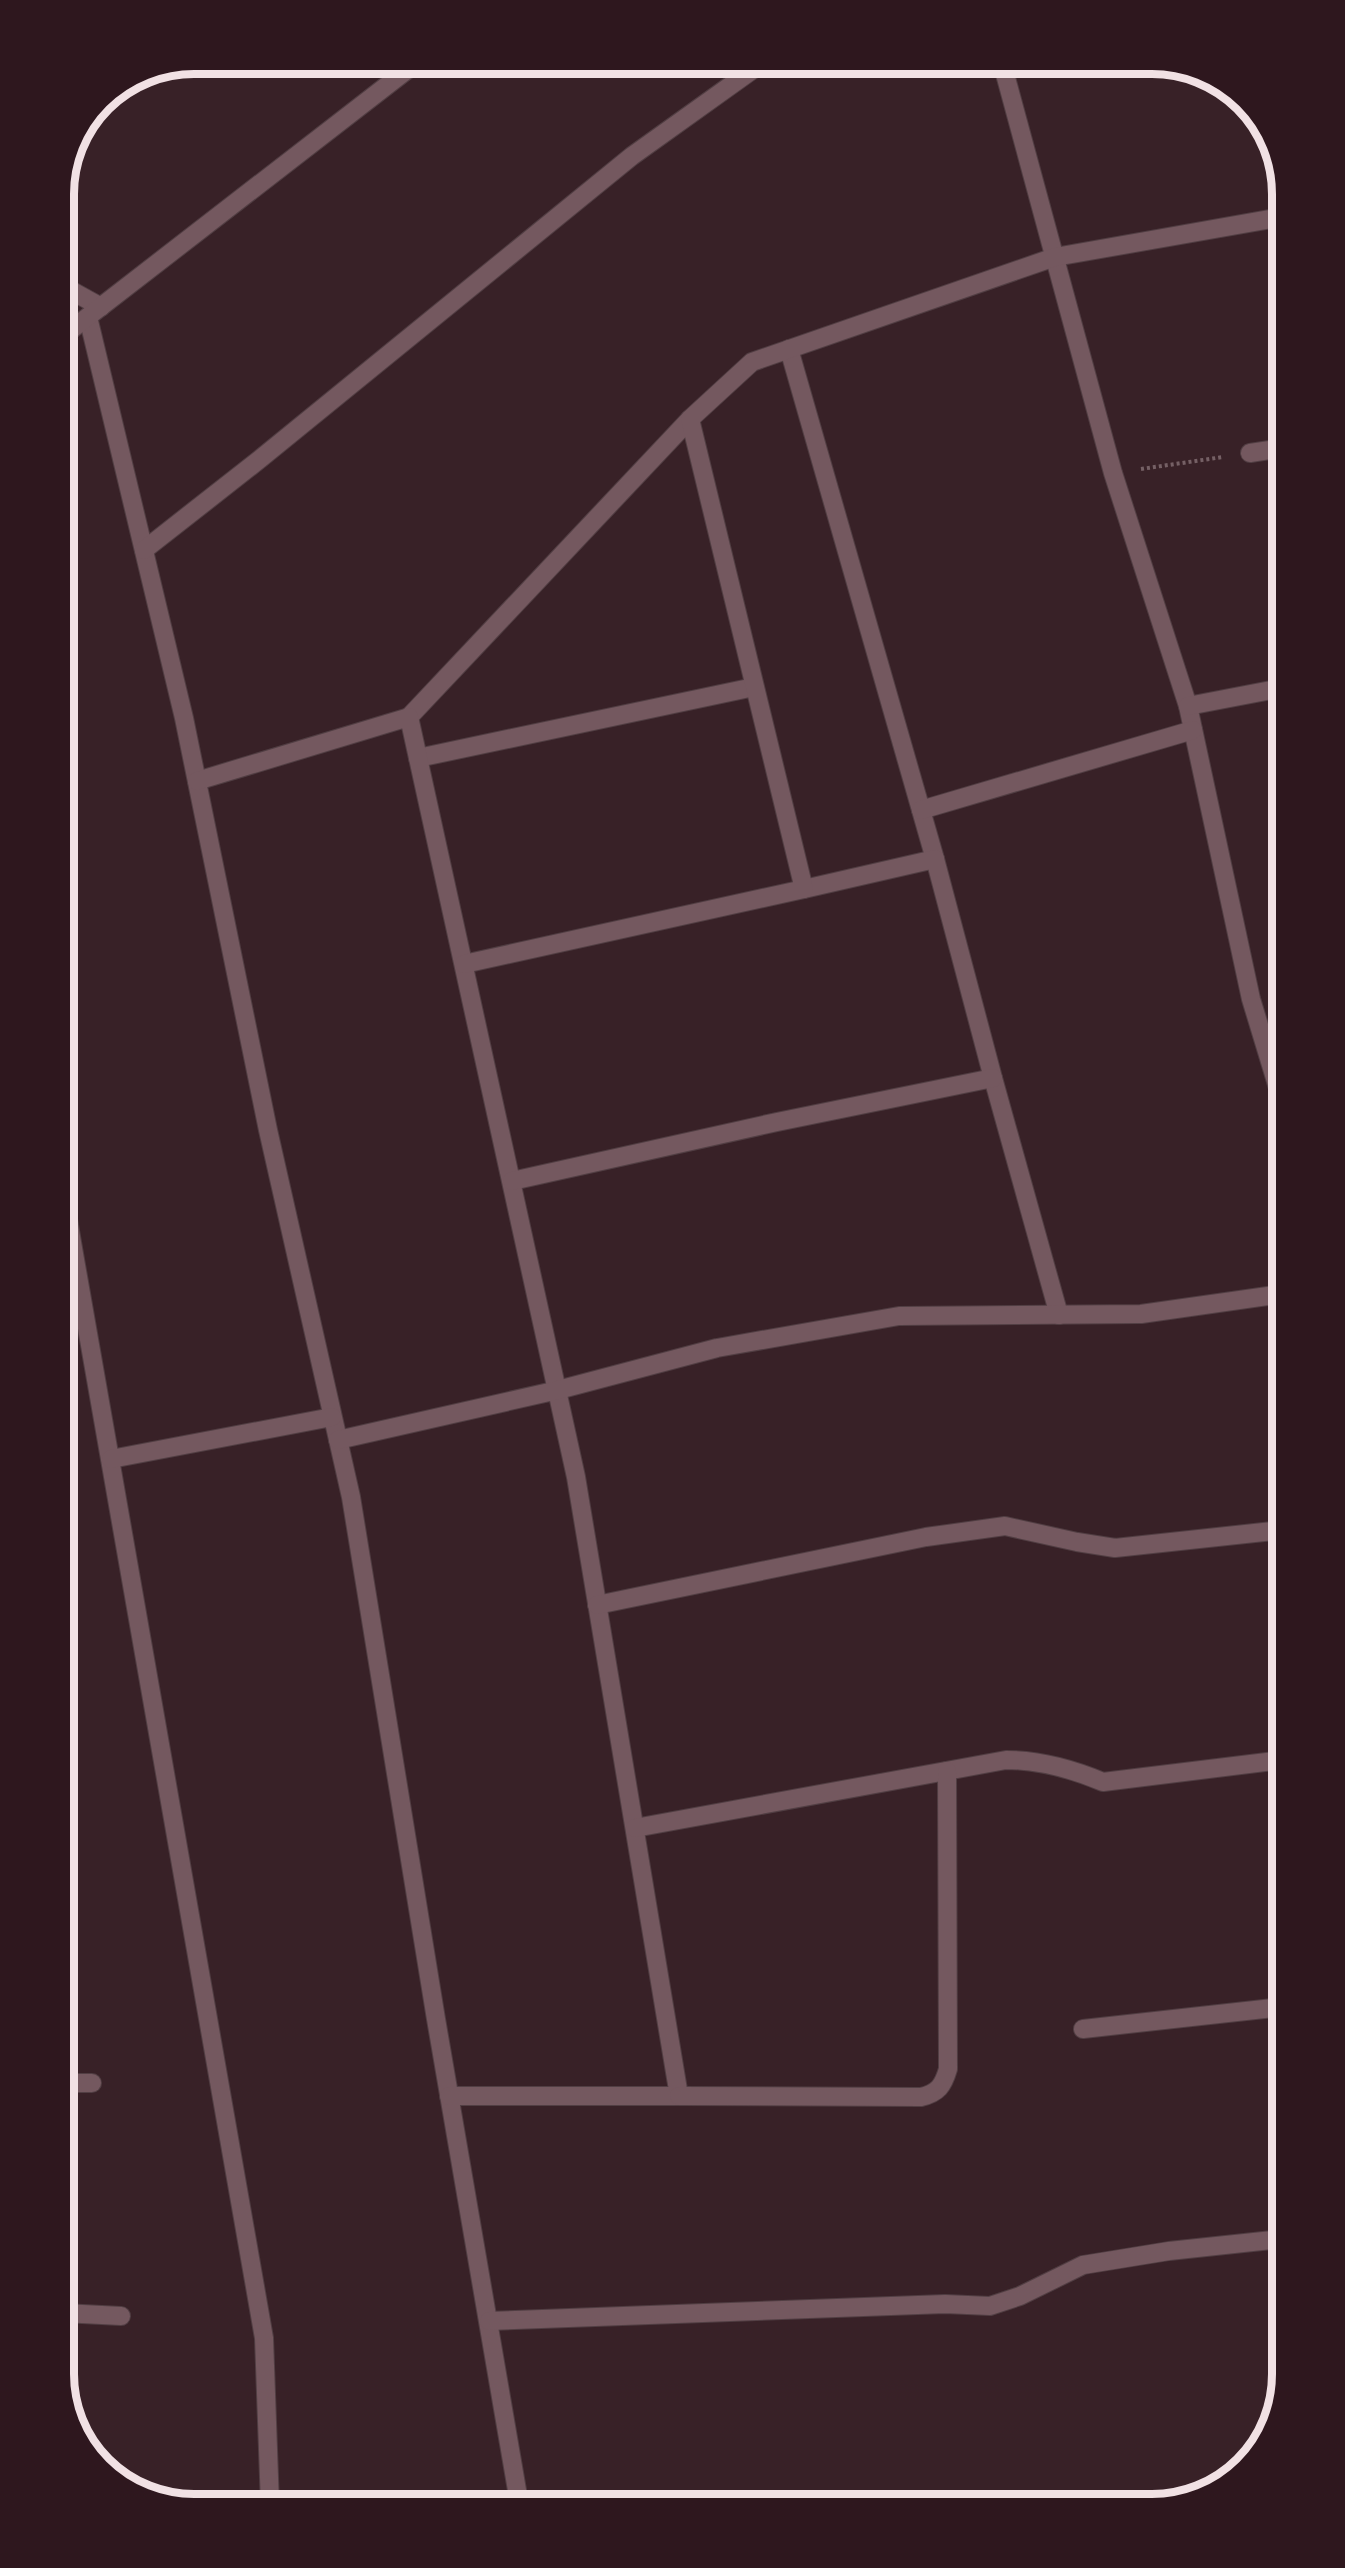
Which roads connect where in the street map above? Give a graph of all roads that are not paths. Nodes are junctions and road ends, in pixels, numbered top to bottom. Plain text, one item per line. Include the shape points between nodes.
1 (402, 74) edge
2 (747, 74) edge
3 (1005, 74) edge
4 (1272, 219) edge
5 (1055, 257) junction
6 (74, 295) edge
7 (94, 312) junction
8 (74, 327) edge
9 (789, 349) junction
10 (690, 419) junction
11 (1272, 450) edge
12 (1250, 453) road end
13 (144, 550) junction
14 (754, 687) junction
15 (1272, 690) edge
16 (1188, 706) junction
17 (409, 717) junction
18 (1193, 730) junction
19 (418, 758) junction
20 (197, 781) junction
21 (921, 810) junction
22 (935, 859) junction
23 (804, 889) junction
24 (464, 964) junction
25 (1272, 1068) edge
26 (993, 1078) junction
27 (512, 1181) junction
28 (74, 1252) edge
29 (1272, 1295) edge
30 (1059, 1315) junction
31 (558, 1390) junction
32 (332, 1417) junction
33 (338, 1440) junction
34 (111, 1459) junction
35 (1272, 1531) edge
36 (597, 1605) junction
37 (1272, 1761) edge
38 (947, 1771) junction
39 (635, 1828) junction
40 (1272, 2008) edge
41 (1083, 2029) dead end
42 (74, 2083) edge
43 (92, 2083) dead end
44 (449, 2096) junction
45 (679, 2096) junction
46 (1272, 2240) edge
47 (74, 2314) edge
48 (121, 2316) dead end
49 (489, 2321) junction
50 (270, 2494) edge
51 (518, 2494) edge

1 - 7 street
2 - 13 street via 632,156
3 - 5 street
4 - 5 street
5 - 9 street
5 - 16 street via 1113,473
6 - 7 street
7 - 8 street
7 - 13 street
9 - 10 street via 752,362
9 - 21 street
10 - 14 street
10 - 17 street
11 - 12 street
13 - 20 street
14 - 19 street
14 - 23 street
15 - 16 street
16 - 18 street
17 - 19 street
17 - 20 street
18 - 21 street
18 - 25 street via 1251,999
19 - 24 street
20 - 32 street via 268,1130
21 - 22 street
22 - 23 street
22 - 26 street
23 - 24 street
24 - 27 street
26 - 27 street
26 - 30 street
27 - 31 street
28 - 34 street
29 - 30 street via 1141,1314
30 - 31 street via 899,1316 717,1348
31 - 33 street
31 - 36 street
32 - 33 street
32 - 34 street
33 - 44 street via 351,1497
34 - 50 street via 264,2338
35 - 36 street via 1115,1548 1005,1526 926,1537
36 - 39 street
37 - 38 street via 1103,1782 1032,1760 1006,1760
38 - 39 street
38 - 45 street via 948,2069 944,2084 934,2094 921,2097
39 - 45 street
40 - 41 street
42 - 43 street
44 - 45 street
44 - 49 street
46 - 49 street via 1083,2265 990,2306 945,2304
47 - 48 street
49 - 51 street

